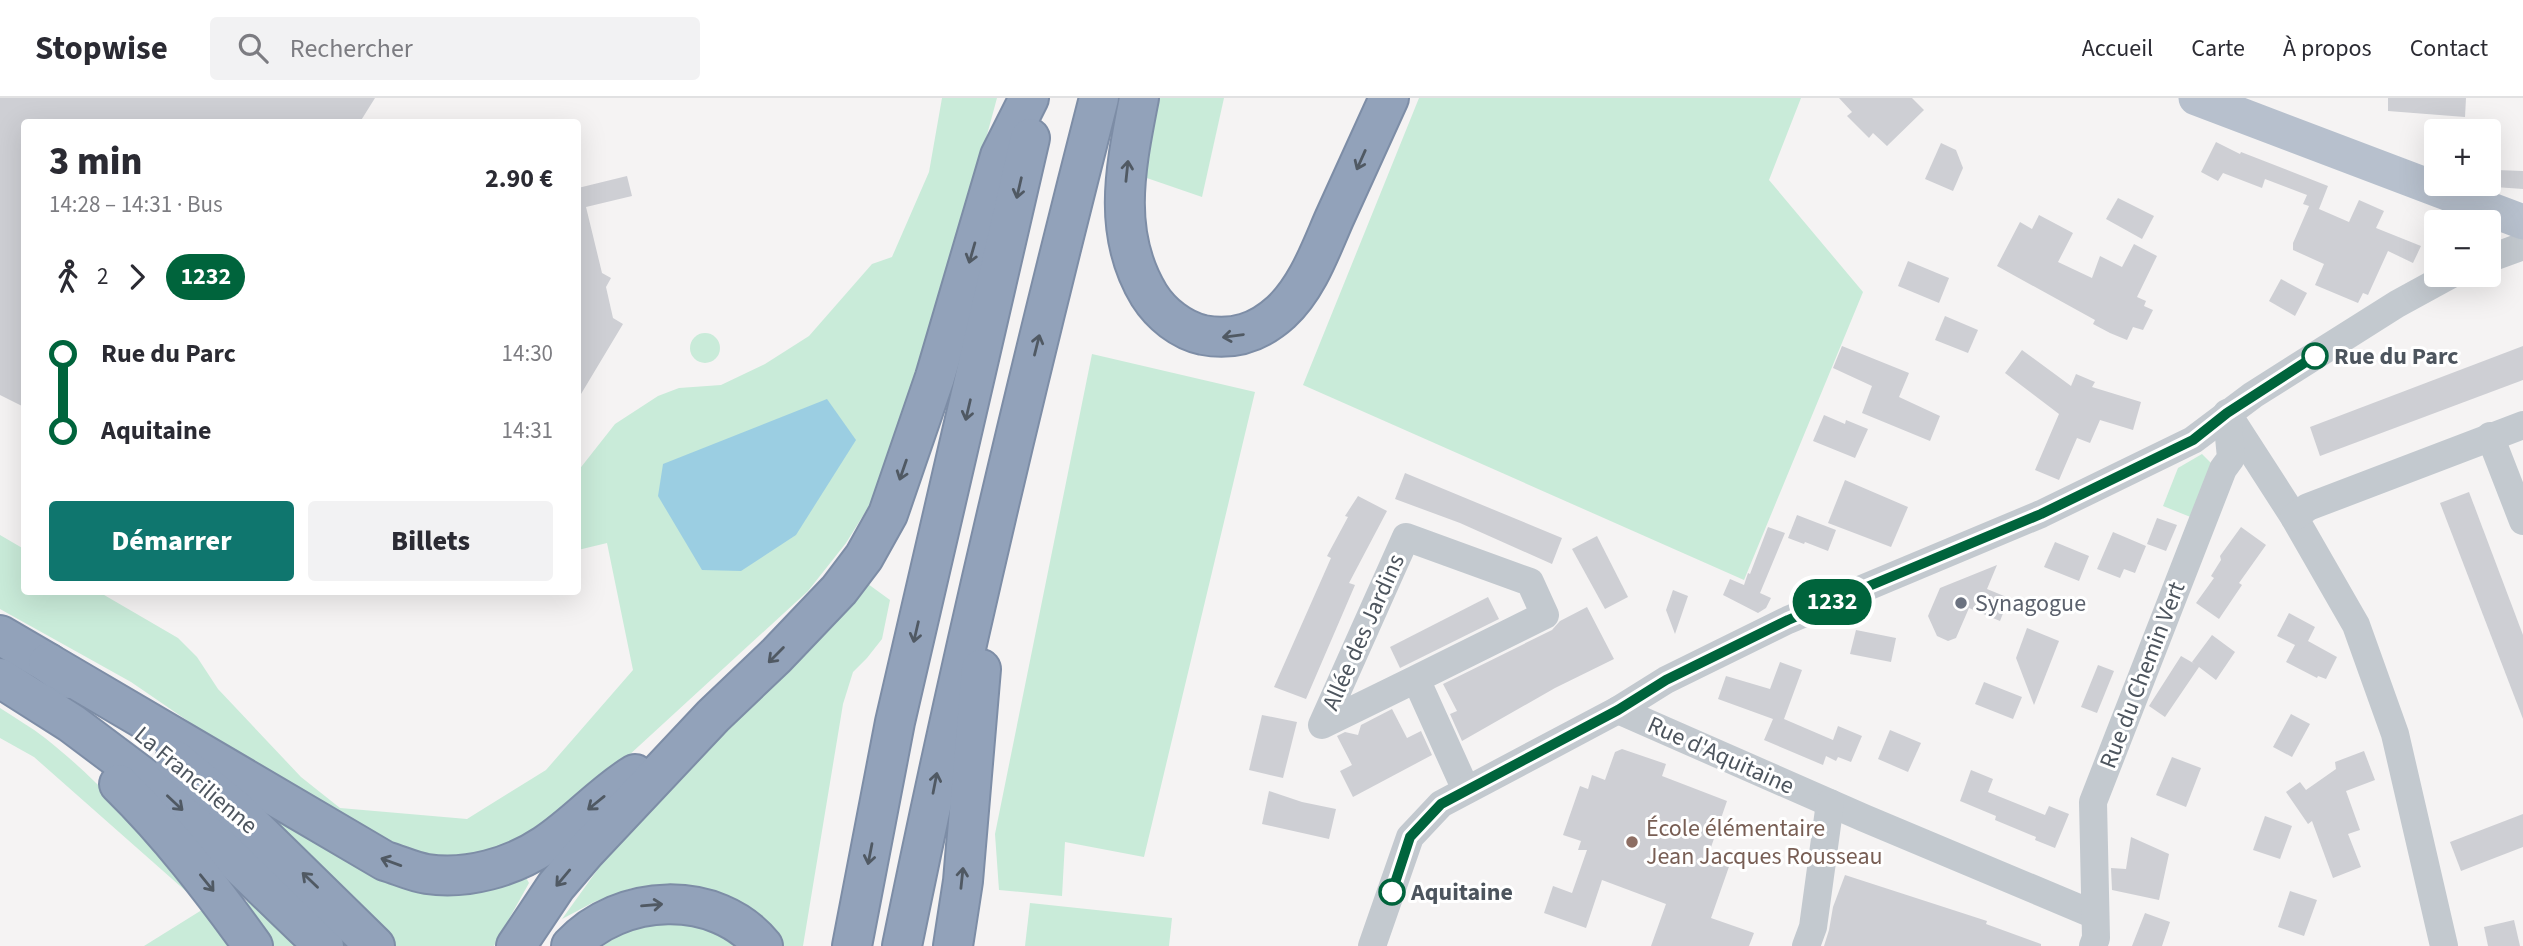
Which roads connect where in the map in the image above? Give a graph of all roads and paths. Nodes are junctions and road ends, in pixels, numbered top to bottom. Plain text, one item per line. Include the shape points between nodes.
1 (1029, 98) edge
2 (1040, 98) edge
3 (1099, 98) edge
4 (1139, 98) edge
5 (1389, 98) edge
6 (2196, 98) edge
7 (2523, 222) edge
8 (2523, 246) edge
9 (2501, 254) edge
10 (2429, 287) edge
11 (2227, 413) junction
12 (2523, 425) edge
13 (2490, 436) junction
14 (2294, 517) junction
15 (2523, 521) edge
16 (992, 531) junction
17 (0, 635) edge
18 (48, 663) junction
19 (1416, 679) junction
20 (0, 681) edge
21 (1618, 710) junction
22 (693, 738) junction
23 (1466, 790) junction
24 (1830, 803) junction
25 (2095, 915) junction
26 (294, 916) junction
27 (253, 946) edge
28 (317, 946) edge
29 (324, 946) edge
30 (375, 946) edge
31 (516, 946) edge
32 (572, 946) edge
33 (763, 946) edge
34 (852, 946) edge
35 (902, 946) edge
36 (953, 946) edge
37 (1372, 946) edge
38 (1806, 946) edge
39 (2093, 946) edge
40 (2444, 946) edge

1 -> 22 highway via 1000,156 935,377 888,514 839,590
2 -> 34 highway via 895,722
16 -> 3 highway
5 -> 4 highway via 1294,298 1252,332 1218,338 1196,333 1166,316 1135,269 1124,217
6 - 7 main road
8 - 9 street
10 - 11 street
11 - 14 street
11 - 21 street via 2193,440 2041,514 1788,620 1666,680
11 - 25 street, Rue du Chemin Vert via 2231,458 2222,469 2093,802
12 - 13 street
13 - 14 street via 2308,507
13 - 15 street
14 - 40 street via 2356,625 2395,734
35 -> 16 highway
36 -> 16 highway
17 - 18 highway, La Francilienne
22 -> 18 highway via 623,782 546,844 514,863 466,875 426,874 385,861
30 -> 18 highway, La Francilienne via 237,811
19 - 19 street, Allée des Jardins via 1545,615 1530,582 1406,537 1322,725
19 - 23 street
20 -> 26 highway via 71,723 167,795
20 -> 27 highway, La Francilienne via 90,755 143,808
21 - 23 street
21 - 24 street, Rue d'Aquitaine
22 -> 31 highway via 556,886
23 - 37 street via 1441,804 1410,837
24 - 25 street, Rue d'Aquitaine
24 - 38 street via 1813,927
25 - 39 street, Rue du Chemin Vert
26 - 28 highway
26 - 29 highway
32 -> 33 highway via 589,930 622,912 671,904 735,922

